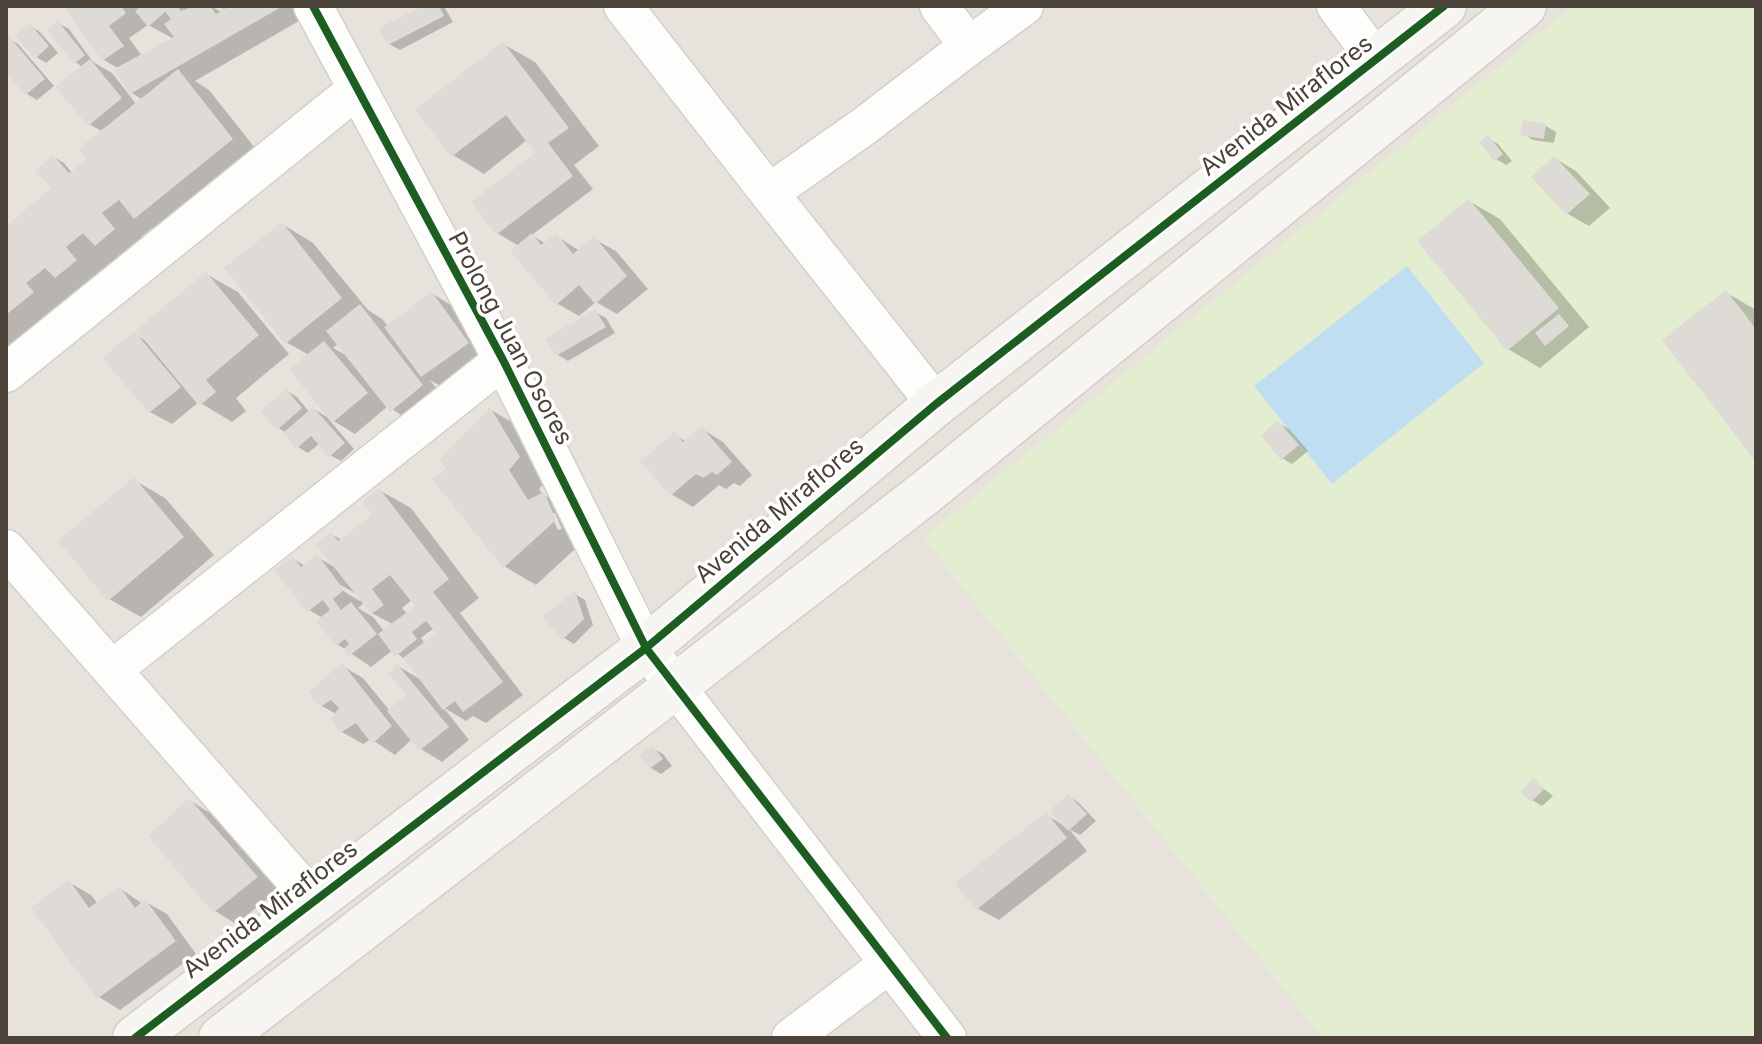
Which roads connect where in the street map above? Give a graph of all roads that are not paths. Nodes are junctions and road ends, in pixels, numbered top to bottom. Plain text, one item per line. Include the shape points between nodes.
1 (313, 6) edge
2 (623, 6) edge
3 (939, 6) edge
4 (1024, 6) edge
5 (1336, 6) edge
6 (1444, 6) edge
7 (1505, 12) edge
8 (969, 46) junction
9 (1376, 60) junction
10 (356, 90) junction
11 (769, 193) junction
12 (503, 360) junction
13 (6, 373) edge
14 (936, 404) junction
15 (6, 549) edge
16 (646, 648) junction
17 (112, 670) junction
18 (675, 685) junction
19 (314, 901) junction
20 (889, 964) junction
21 (135, 1038) edge
22 (221, 1038) edge
23 (791, 1038) edge
24 (947, 1038) edge

1 - 10 street, Prolong Juan Osores
2 - 11 street
3 - 8 street
4 - 8 street
5 - 9 street
6 - 9 street, Avenida Miraflores
7 - 18 street via 925,493
8 - 11 street
9 - 14 street, Avenida Miraflores
10 - 12 street, Prolong Juan Osores
10 - 13 street
11 - 14 street
12 - 16 street, Prolong Juan Osores
12 - 17 street
14 - 16 street, Avenida Miraflores
15 - 17 street
16 - 18 street, Prolong Juan Osores
16 - 19 street, Avenida Miraflores
17 - 19 street
18 - 20 street, Prolong Juan Osores
18 - 22 street
19 - 21 street, Avenida Miraflores
20 - 23 street
20 - 24 street, Prolong Juan Osores

